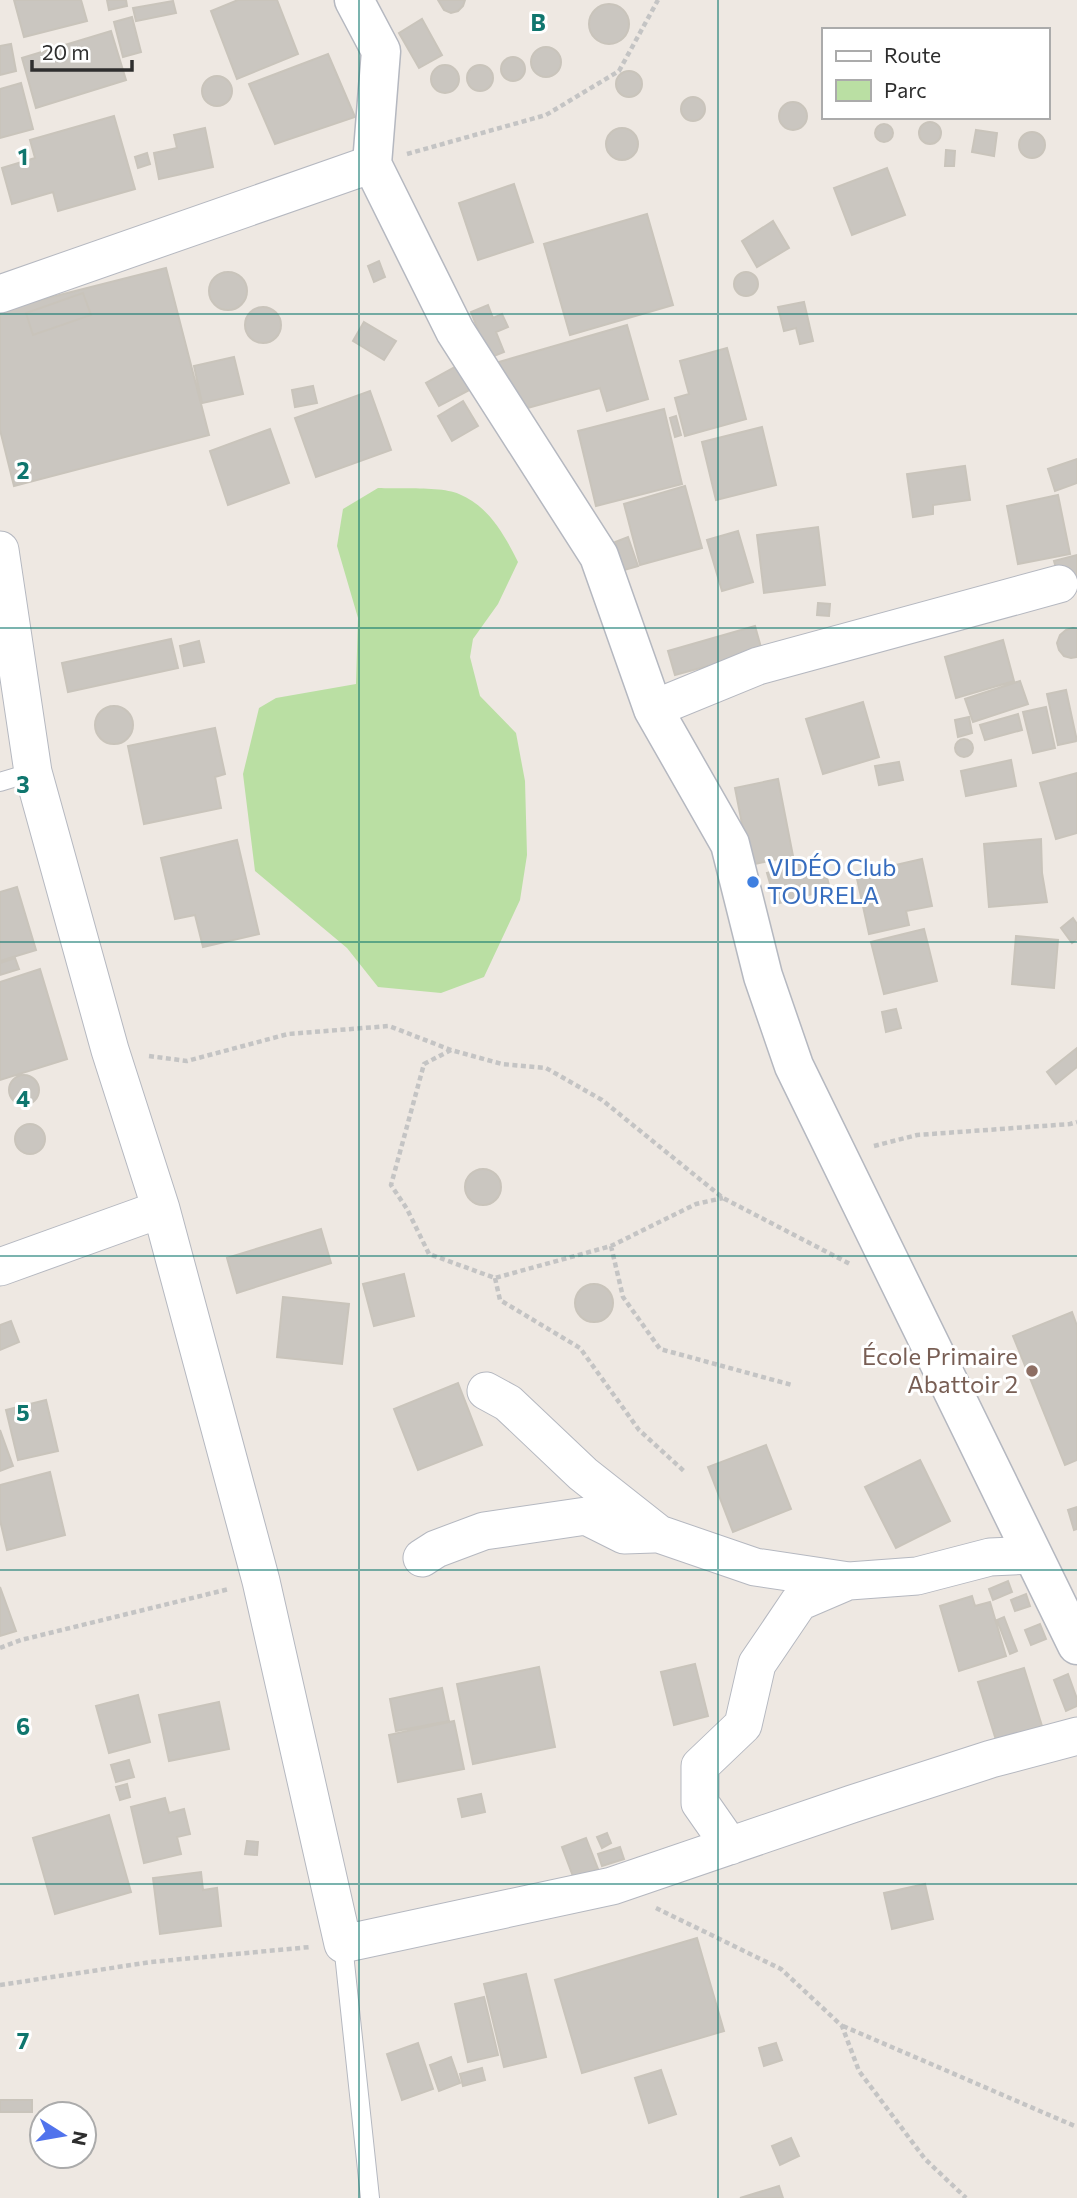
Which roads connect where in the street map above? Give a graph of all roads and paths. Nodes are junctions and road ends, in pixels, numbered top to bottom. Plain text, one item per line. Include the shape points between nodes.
1 (354, 0) edge
2 (657, 0) edge
3 (372, 163) junction
4 (0, 294) edge
5 (0, 550) edge
6 (1059, 584) dead end
7 (653, 709) junction
8 (17, 777) edge
9 (110, 1050) junction
10 (451, 1050) junction
11 (1077, 1122) edge
12 (837, 1157) junction
13 (723, 1198) junction
14 (161, 1209) junction
15 (611, 1247) junction
16 (0, 1267) edge
17 (858, 1268) dead end
18 (495, 1278) junction
19 (792, 1385) dead end
20 (486, 1391) dead end
21 (685, 1472) dead end
22 (659, 1534) junction
23 (1033, 1555) junction
24 (422, 1558) dead end
25 (261, 1581) junction
26 (849, 1581) junction
27 (1077, 1645) edge
28 (0, 1648) edge
29 (1077, 1736) edge
30 (730, 1846) junction
31 (612, 1886) junction
32 (343, 1944) junction
33 (0, 1985) edge
34 (842, 2026) junction
35 (1077, 2127) edge
36 (370, 2198) edge
37 (965, 2198) edge

1 - 3 main road via 381,51
2 - 3 path via 619,71 546,115
3 - 4 street
3 - 7 main road via 455,331 599,556
5 - 8 street
6 - 7 street via 758,666
7 - 12 main road via 730,844 763,976 794,1066
8 - 9 street
9 - 10 path via 187,1061 288,1034 389,1026
9 - 14 street
10 - 13 path via 502,1064 546,1068 602,1100
10 - 18 path via 424,1064 391,1185 429,1254
11 - 12 path via 917,1135
12 - 23 main road
13 - 15 path via 696,1204
13 - 17 path
14 - 16 street
14 - 25 street
15 - 18 path
15 - 19 path via 622,1297 660,1349
18 - 21 path via 500,1300 580,1348 639,1430
20 - 22 street via 508,1403 583,1474
22 - 24 street via 624,1535 586,1516 484,1531
22 - 26 street via 755,1567
23 - 26 street via 990,1557 917,1576
23 - 27 main road
25 - 28 path
25 - 32 street
26 - 30 street via 799,1602 757,1664 743,1725 700,1766 700,1803
29 - 30 street via 991,1759
30 - 31 street
31 - 32 street
31 - 34 path via 781,1969
32 - 33 path via 151,1962
32 - 36 lane
34 - 35 path
34 - 37 path via 859,2071 925,2159

